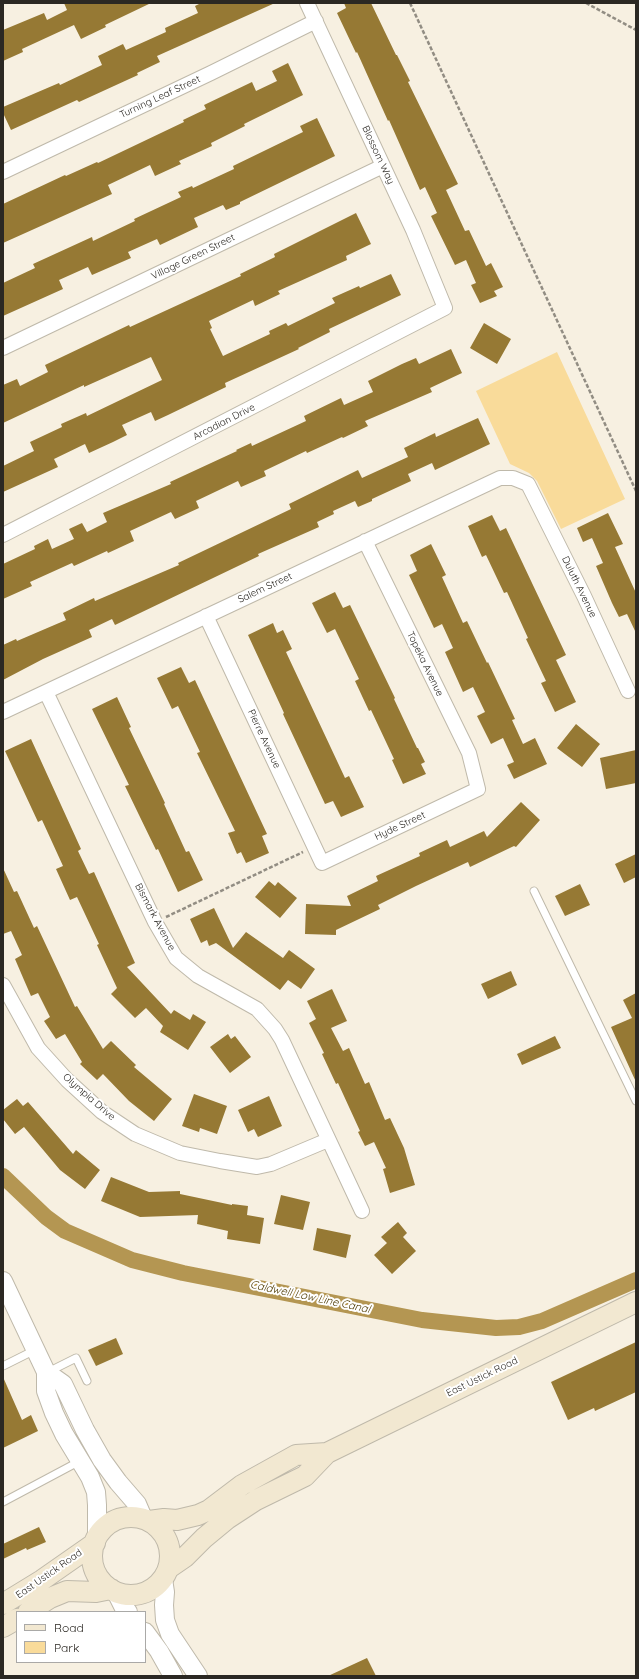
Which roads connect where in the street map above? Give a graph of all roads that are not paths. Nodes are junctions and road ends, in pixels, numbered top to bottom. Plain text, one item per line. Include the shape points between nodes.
1 (307, 3) edge
2 (316, 21) junction
3 (383, 166) junction
4 (3, 172) edge
5 (445, 308) joint
6 (3, 348) edge
7 (528, 484) joint
8 (3, 534) edge
9 (365, 541) junction
10 (206, 616) junction
11 (628, 691) dead end
12 (46, 692) junction
13 (3, 712) edge
14 (478, 789) joint
15 (322, 863) joint
16 (534, 891) dead end
17 (3, 985) edge
18 (636, 1101) edge
19 (328, 1140) junction
20 (362, 1211) dead end
21 (3, 1281) edge
22 (636, 1302) edge
23 (36, 1350) junction
24 (3, 1366) edge
25 (46, 1372) junction
26 (87, 1381) dead end
27 (327, 1453) junction
28 (80, 1461) junction
29 (3, 1502) edge
30 (146, 1519) junction
31 (96, 1539) junction
32 (166, 1573) junction
33 (114, 1590) junction
34 (3, 1604) edge
35 (30, 1611) edge
36 (127, 1611) edge
37 (16, 1620) edge
38 (3, 1627) edge
39 (146, 1633) edge
40 (173, 1676) edge
41 (198, 1676) edge

1 - 2 street, Blossom Way
2 - 3 street, Blossom Way
2 - 4 street, Turning Leaf Street
3 - 5 street, Blossom Way
3 - 6 street, Village Green Street
5 - 8 street, Arcadian Drive
7 - 9 street, Salem Street via 513,478 500,478
7 - 11 street, Duluth Avenue
9 - 10 street, Salem Street
9 - 14 street, Topeka Avenue via 468,753
10 - 12 street, Salem Street
10 - 15 street, Pierre Avenue
12 - 13 street, Salem Street
12 - 19 street, Bismark Avenue via 155,922 176,958 198,976 257,1009 275,1029
14 - 15 street, Hyde Street
16 - 18 lane
17 - 19 street, Olympia Drive via 38,1048 67,1080 102,1112 135,1134 180,1152 257,1166 271,1164
19 - 20 street, Bismark Avenue
21 - 23 street
22 - 27 main road, East Ustick Road
23 - 24 lane
23 - 25 street
25 - 26 lane via 76,1358
25 - 28 street via 46,1391 64,1434
25 - 30 street via 63,1384 102,1460
27 - 30 main road, East Ustick Road via 296,1455 266,1470 198,1515 177,1520
27 - 32 main road, East Ustick Road via 305,1476 256,1500 227,1519
28 - 29 lane
28 - 31 street via 96,1492
30 - 31 main road via 130,1516 118,1519 106,1525
30 - 32 main road via 163,1532 169,1543 171,1556
31 - 33 main road via 92,1548 96,1574 105,1585
31 - 34 main road, East Ustick Road via 42,1580
32 - 33 main road via 154,1588 142,1593 129,1595
32 - 41 street via 165,1620 170,1634
33 - 35 main road, East Ustick Road via 67,1591
33 - 36 street
37 - 38 main road
39 - 40 street

